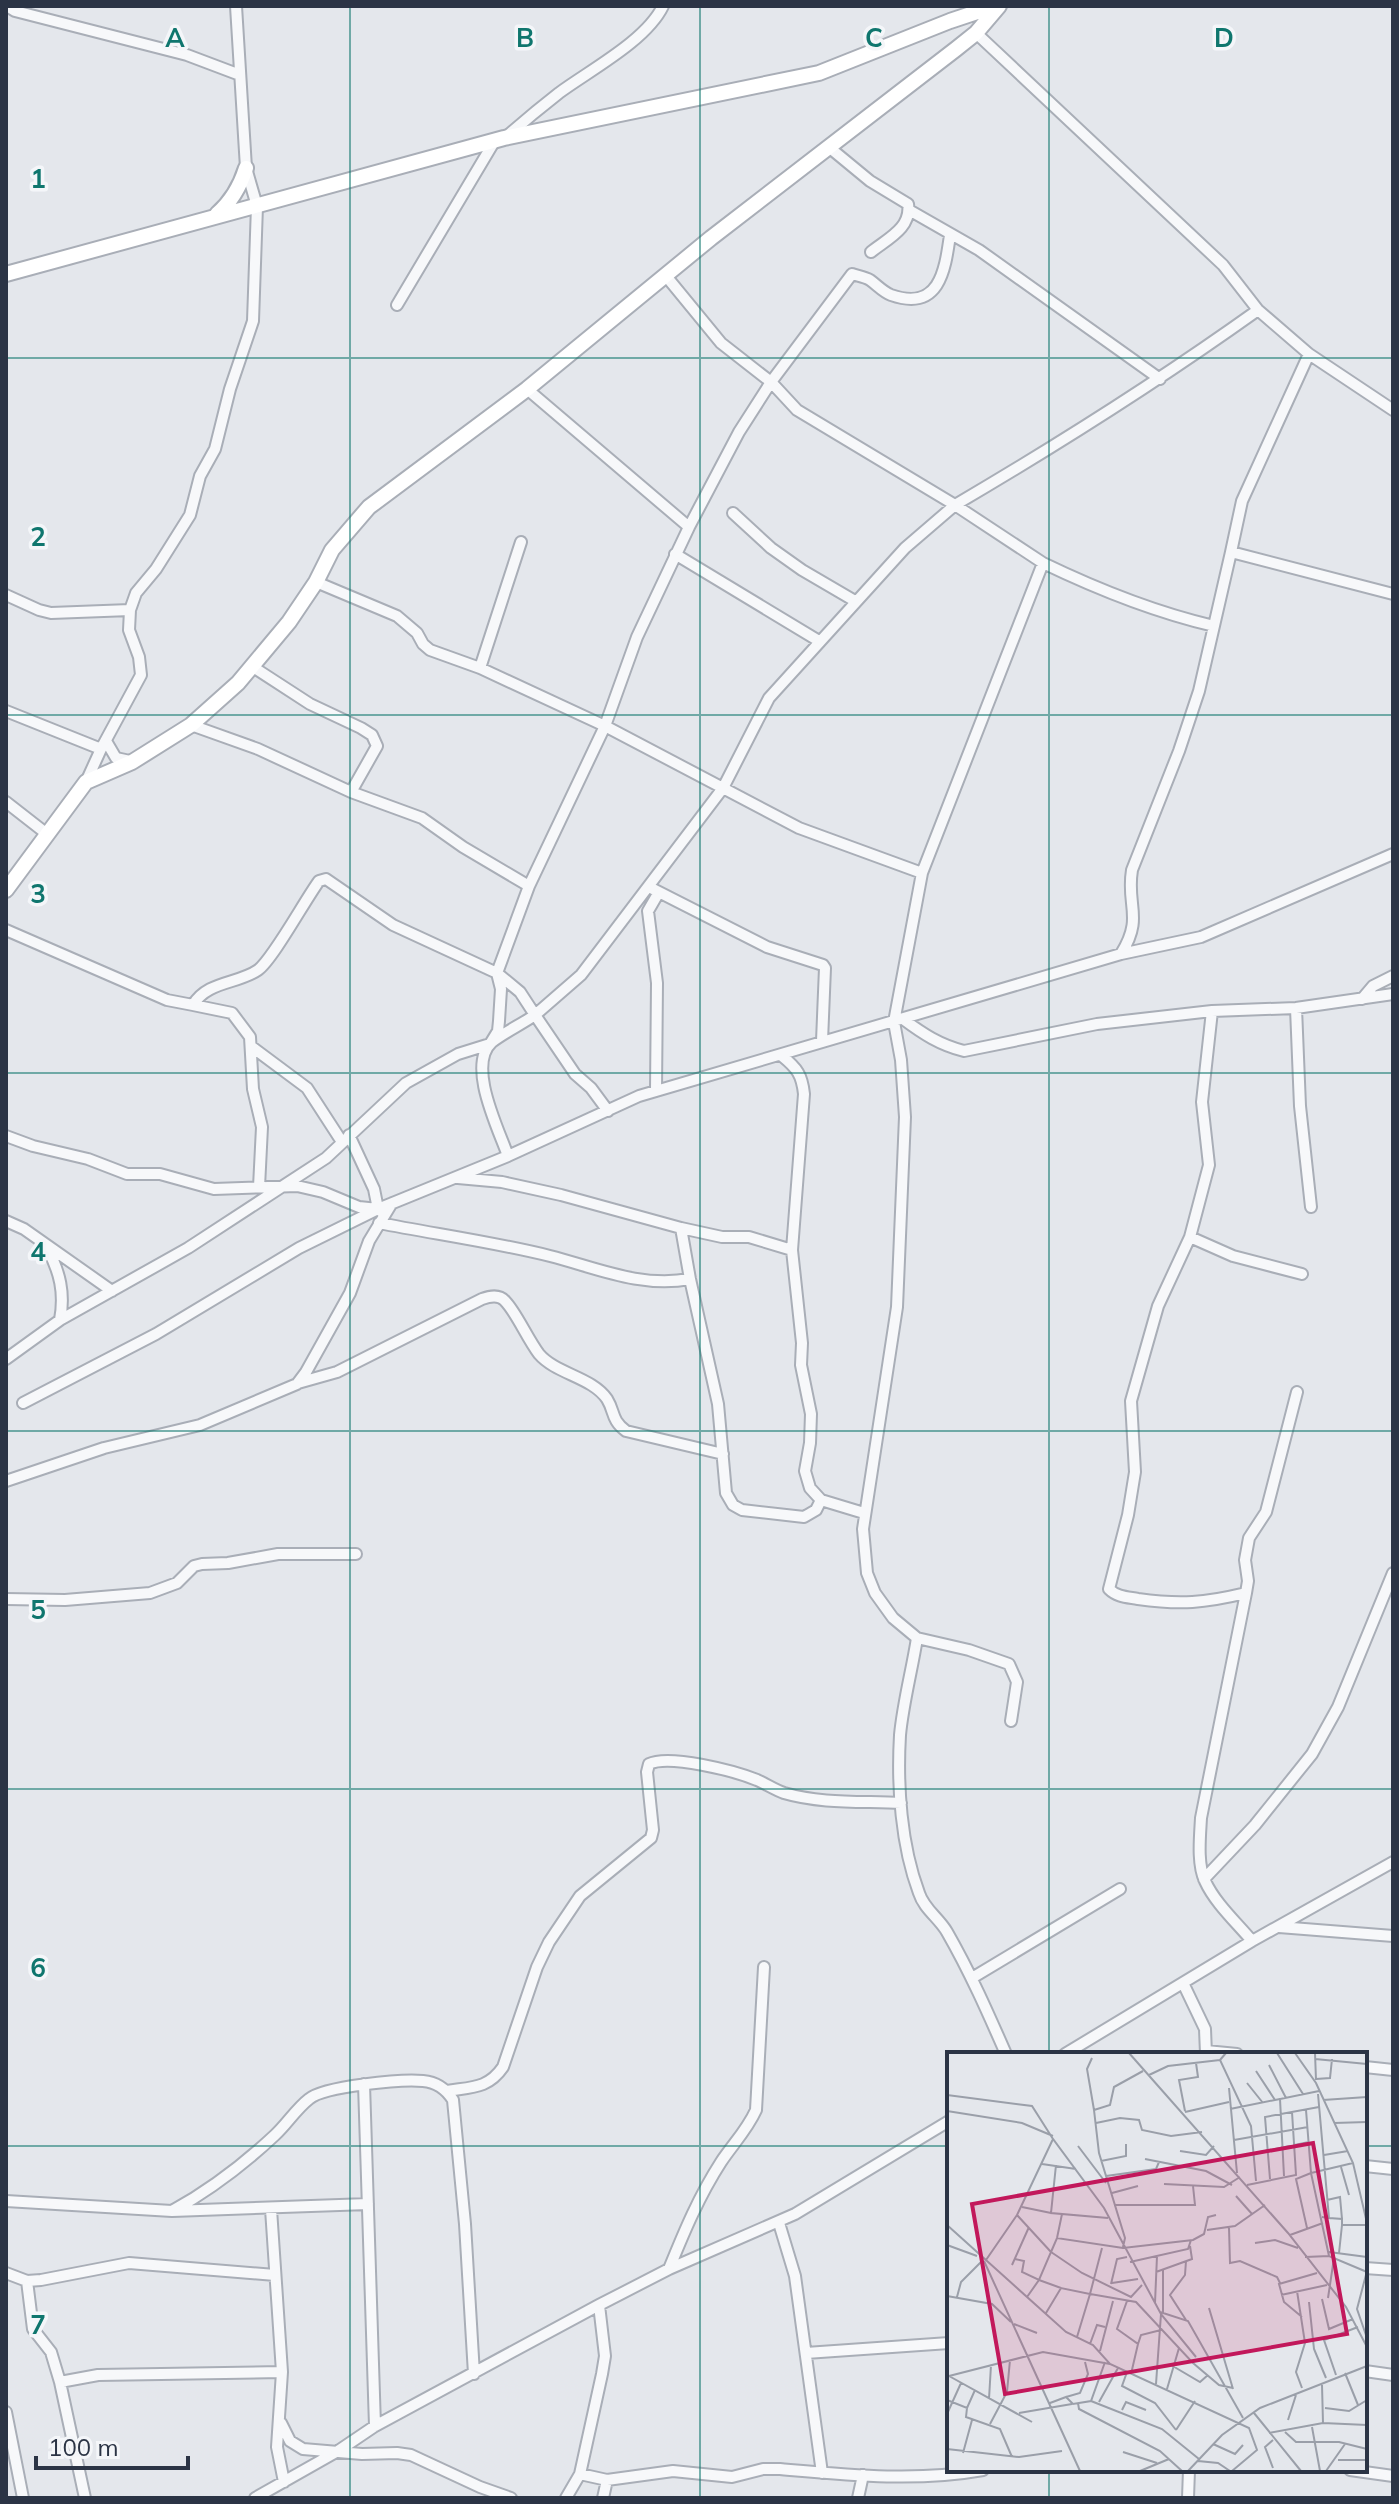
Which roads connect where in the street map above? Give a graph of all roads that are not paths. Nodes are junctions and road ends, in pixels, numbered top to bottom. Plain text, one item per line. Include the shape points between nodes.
1 (7, 6) edge
2 (236, 6) edge
3 (663, 6) edge
4 (991, 8) edge
5 (976, 33) junction
6 (240, 75) junction
7 (499, 140) junction
8 (830, 148) junction
9 (246, 168) junction
10 (257, 206) junction
11 (909, 210) junction
12 (213, 218) junction
13 (950, 235) junction
14 (871, 252) dead end
15 (6, 274) edge
16 (666, 276) junction
17 (397, 305) dead end
18 (1258, 310) junction
19 (1309, 354) junction
20 (1160, 379) junction
21 (771, 382) junction
22 (527, 389) junction
23 (1393, 410) edge
24 (955, 505) junction
25 (733, 513) dead end
26 (689, 527) junction
27 (521, 542) dead end
28 (1231, 552) junction
29 (675, 554) junction
30 (1043, 563) junction
31 (316, 582) junction
32 (1393, 594) edge
33 (6, 595) edge
34 (855, 601) junction
35 (130, 610) junction
36 (1214, 626) junction
37 (819, 641) junction
38 (253, 667) junction
39 (480, 668) junction
40 (6, 711) edge
41 (191, 725) junction
42 (605, 726) junction
43 (103, 745) junction
44 (132, 762) junction
45 (86, 782) junction
46 (723, 788) junction
47 (351, 792) junction
48 (6, 802) edge
49 (47, 834) junction
50 (1393, 854) edge
51 (922, 873) junction
52 (529, 886) junction
53 (6, 890) edge
54 (654, 890) junction
55 (6, 930) edge
56 (1121, 954) junction
57 (497, 973) junction
58 (1393, 976) edge
59 (1393, 994) edge
60 (1362, 999) junction
61 (193, 1005) junction
62 (1296, 1008) junction
63 (1212, 1011) junction
64 (535, 1015) junction
65 (898, 1021) junction
66 (822, 1041) junction
67 (490, 1044) junction
68 (252, 1047) junction
69 (782, 1056) junction
70 (656, 1091) junction
71 (608, 1111) junction
72 (6, 1136) edge
73 (346, 1139) junction
74 (508, 1156) junction
75 (452, 1178) junction
76 (285, 1185) junction
77 (259, 1187) junction
78 (1311, 1207) dead end
79 (380, 1215) junction
80 (6, 1221) edge
81 (681, 1228) junction
82 (1190, 1237) junction
83 (44, 1242) junction
84 (792, 1250) junction
85 (1302, 1274) dead end
86 (690, 1279) junction
87 (112, 1291) junction
88 (60, 1320) junction
89 (6, 1359) edge
90 (297, 1384) junction
91 (1297, 1392) dead end
92 (23, 1403) dead end
93 (723, 1454) junction
94 (6, 1481) edge
95 (821, 1500) junction
96 (864, 1513) junction
97 (356, 1554) dead end
98 (1393, 1573) edge
99 (1246, 1593) junction
100 (6, 1599) edge
101 (917, 1638) junction
102 (1011, 1721) dead end
103 (901, 1803) junction
104 (1393, 1862) edge
105 (1204, 1879) junction
106 (1120, 1889) dead end
107 (1277, 1927) junction
108 (1393, 1936) edge
109 (1252, 1941) junction
110 (764, 1967) dead end
111 (972, 1978) junction
112 (1183, 1983) junction
113 (1005, 2052) edge
114 (1068, 2052) edge
115 (1206, 2052) edge
116 (1367, 2067) edge
117 (1393, 2070) edge
118 (364, 2084) junction
119 (447, 2091) junction
120 (947, 2122) edge
121 (1367, 2166) edge
122 (1393, 2169) edge
123 (6, 2201) edge
124 (368, 2204) junction
125 (271, 2209) junction
126 (172, 2211) junction
127 (779, 2223) junction
128 (1367, 2268) edge
129 (669, 2269) junction
130 (1393, 2270) edge
131 (6, 2273) edge
132 (275, 2275) junction
133 (27, 2281) junction
134 (599, 2305) junction
135 (947, 2343) edge
136 (806, 2353) junction
137 (1367, 2371) edge
138 (282, 2372) junction
139 (474, 2374) junction
140 (1393, 2375) edge
141 (60, 2382) junction
142 (6, 2412) edge
143 (280, 2417) junction
144 (375, 2426) junction
145 (338, 2451) junction
146 (972, 2472) edge
147 (1189, 2472) edge
148 (1364, 2472) edge
149 (822, 2473) junction
150 (580, 2474) junction
151 (863, 2475) junction
152 (1393, 2476) edge
153 (607, 2480) junction
154 (284, 2482) junction
155 (23, 2498) edge
156 (85, 2498) edge
157 (255, 2498) edge
158 (511, 2498) edge
159 (566, 2498) edge
160 (603, 2498) edge
161 (858, 2498) edge
162 (1188, 2498) edge

1 - 6 street via 187,55
2 - 6 street
3 - 7 street via 642,32
4 - 5 street
4 - 7 street via 819,73
5 - 8 street
5 - 18 street via 1223,265
6 - 9 street
7 - 10 street
7 - 17 street
8 - 11 street via 903,200
8 - 16 street
9 - 10 street
9 - 12 street via 233,197
10 - 12 street
10 - 35 street via 253,321 215,449 186,521
11 - 13 street
11 - 14 street via 900,230
12 - 15 street
13 - 20 street via 979,250
13 - 21 street via 943,278 924,296 887,294 852,274
16 - 21 street via 721,343
16 - 22 street
18 - 19 street
18 - 20 street
19 - 23 street
19 - 28 street via 1242,501
20 - 24 street
21 - 24 street via 797,410
21 - 26 street
22 - 26 street
22 - 31 street via 369,507 332,550
24 - 30 street
24 - 34 street
25 - 34 street via 793,564
26 - 29 street
27 - 39 street
28 - 32 street
28 - 36 street
29 - 37 street
29 - 42 street
30 - 36 street via 1130,601
30 - 51 street
31 - 38 street
31 - 39 street via 397,616 430,650
33 - 35 street via 51,613
34 - 37 street
35 - 43 street via 129,630 141,675
36 - 56 street via 1179,751 1132,870 1134,914
37 - 46 street via 769,698
38 - 41 street
38 - 47 street via 376,740
39 - 42 street
40 - 43 street
41 - 44 street
41 - 47 street
42 - 46 street
42 - 52 street
43 - 44 street via 116,758
43 - 45 street
44 - 45 street
45 - 49 street
46 - 51 street via 799,828
46 - 54 street
47 - 52 street via 422,818
48 - 49 street
49 - 53 street
50 - 56 street via 1201,937
51 - 65 street
52 - 57 street
54 - 64 street via 581,975
54 - 66 street via 767,947 823,965
54 - 70 street via 648,911 657,983
55 - 61 street via 167,1000
56 - 65 street
57 - 61 street via 393,925 326,879 319,881 258,970 225,981
57 - 64 street via 520,992
57 - 67 street via 499,1021
58 - 60 street
59 - 60 street
60 - 62 street
61 - 68 street via 232,1013
62 - 63 street
62 - 78 street
63 - 65 street via 1097,1024 964,1051
63 - 82 street via 1202,1102 1209,1165
64 - 67 street
64 - 71 street
65 - 66 street
65 - 96 street via 905,1117 897,1307
66 - 69 street
67 - 73 street via 458,1054 406,1083
67 - 74 street via 482,1074
68 - 73 street via 307,1088
68 - 77 street via 253,1089 262,1127
69 - 70 street
69 - 84 street via 797,1068 804,1094
70 - 71 street
71 - 74 street
72 - 77 street via 127,1174 160,1174 214,1189
73 - 76 street
73 - 79 street via 374,1189
74 - 75 street
75 - 79 street via 392,1203
75 - 81 street via 502,1182
76 - 77 street
76 - 79 street via 308,1188
76 - 87 street
79 - 86 street via 635,1280
79 - 90 street via 350,1293
79 - 92 street via 299,1248 156,1334
80 - 83 street
81 - 84 street via 749,1237
81 - 86 street
82 - 85 street via 1233,1256
82 - 99 street via 1158,1306 1131,1401 1135,1472 1109,1589 1172,1604
83 - 87 street
83 - 88 street via 60,1275
84 - 95 street via 801,1365 811,1414 805,1471
86 - 93 street via 718,1404
87 - 88 street
88 - 89 street
90 - 93 street via 337,1372 497,1296 546,1361 598,1391 607,1399 616,1424 626,1431
90 - 94 street via 200,1425 104,1448
91 - 99 street via 1266,1512 1249,1538
93 - 95 street via 726,1493 742,1510 804,1517
95 - 96 street
96 - 101 street via 863,1549 875,1593
97 - 100 street via 278,1554 202,1564 177,1583 150,1593
98 - 105 street via 1338,1707 1312,1754
99 - 105 street via 1201,1818
101 - 102 street via 1009,1664 1017,1682
101 - 103 street via 900,1734
103 - 111 street via 918,1893
103 - 119 street via 783,1793 735,1772 672,1762 649,1764 651,1838 580,1896 549,1942 495,2079
104 - 107 street
105 - 109 street
106 - 111 street
107 - 108 street
107 - 109 street
109 - 112 street
110 - 129 street via 756,2110 696,2204
111 - 113 street
112 - 114 street
112 - 115 street via 1205,2029
116 - 117 street
118 - 119 street via 424,2081
118 - 124 street
118 - 126 street via 310,2097 233,2172
119 - 139 street via 453,2100 465,2224
120 - 127 street
121 - 122 street
123 - 126 street
124 - 125 street
124 - 144 street
125 - 126 street
125 - 132 street
127 - 129 street
127 - 136 street via 795,2276
128 - 130 street
129 - 134 street
131 - 133 street
132 - 133 street via 129,2263
132 - 138 street
133 - 141 street via 33,2329 51,2352
134 - 139 street
134 - 150 street via 605,2356
135 - 136 street
136 - 149 street
137 - 140 street
138 - 141 street via 98,2375
138 - 143 street
139 - 144 street
141 - 156 street
142 - 155 street
143 - 145 street via 295,2445
143 - 154 street via 277,2447
144 - 145 street
145 - 154 street
145 - 158 street via 411,2455
146 - 151 street
147 - 162 street
148 - 152 street
149 - 151 street
149 - 153 street via 763,2469 732,2477 673,2471
150 - 153 street
150 - 159 street
151 - 161 street
153 - 160 street
154 - 157 street

